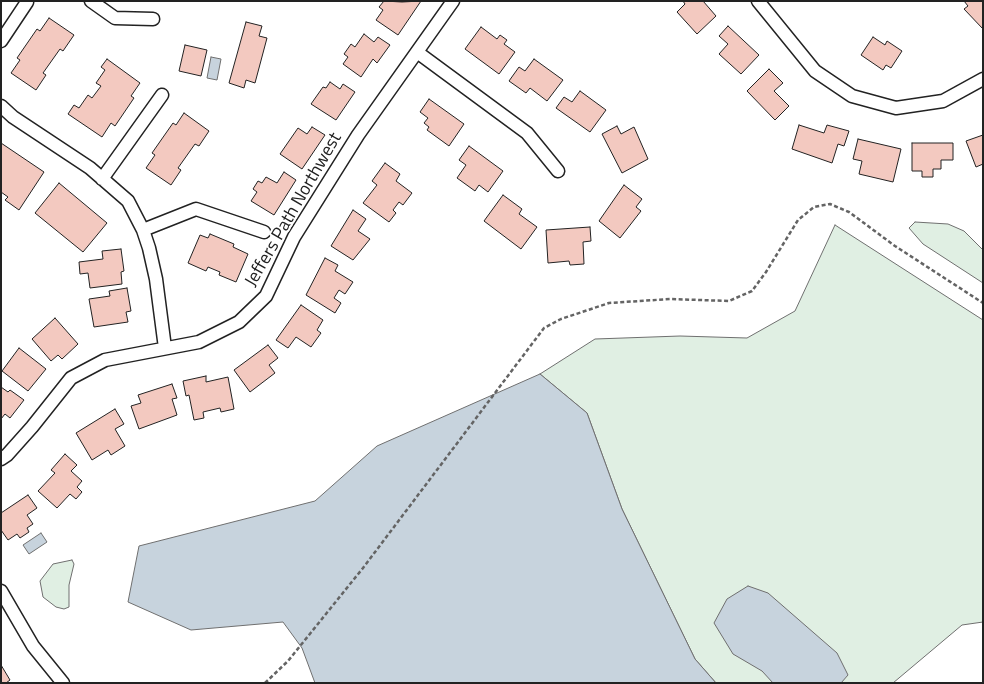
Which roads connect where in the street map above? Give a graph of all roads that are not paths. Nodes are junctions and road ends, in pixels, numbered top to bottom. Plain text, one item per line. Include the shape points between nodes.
1 (91, 1) edge
2 (453, 1) edge
3 (758, 1) edge
4 (27, 2) edge
5 (154, 20) dead end
6 (1, 41) edge
7 (417, 52) junction
8 (983, 79) edge
9 (162, 95) dead end
10 (1, 106) edge
11 (558, 171) dead end
12 (102, 179) junction
13 (143, 230) junction
14 (264, 232) dead end
15 (165, 348) junction
16 (1, 459) edge
17 (1, 591) edge
18 (63, 683) edge

1 - 5 street via 116,18
2 - 7 street, Jeffers Path Northwest
3 - 8 street via 815,71 852,96 896,108 943,101
4 - 6 street
7 - 11 street via 528,133
7 - 15 street, Jeffers Path Northwest via 358,135 294,237 266,296 239,322 199,342
9 - 12 street
10 - 12 street
12 - 13 street via 128,201
13 - 14 street via 196,209
13 - 15 street via 156,279
15 - 16 street, Jeffers Path Northwest via 105,360 71,378 32,427
17 - 18 street via 34,646

